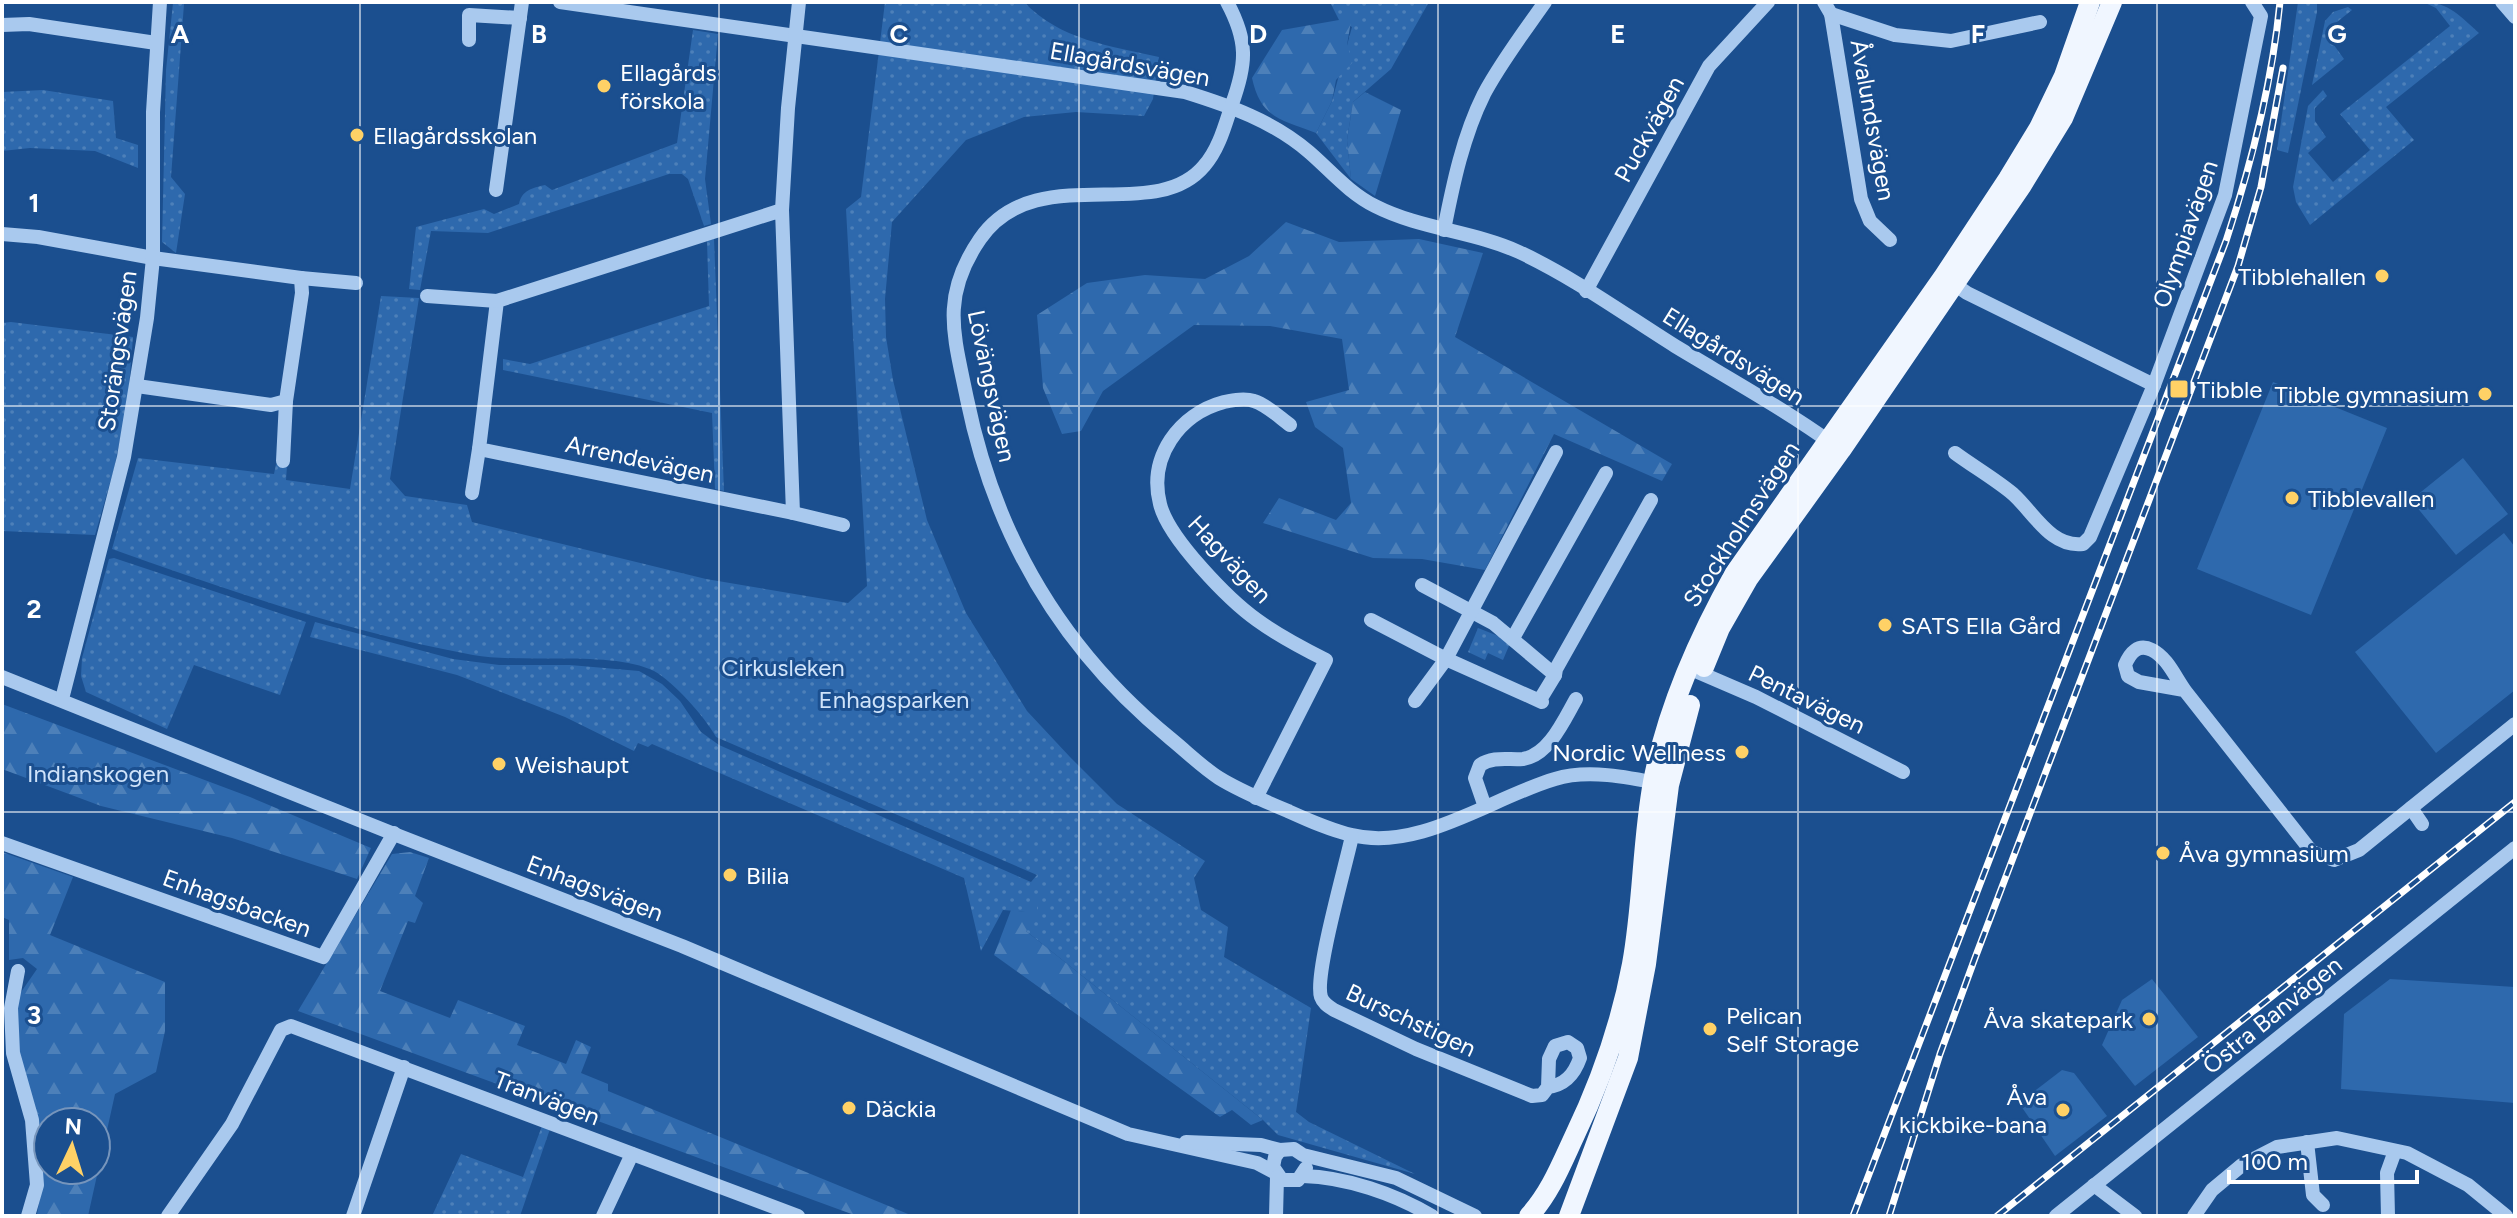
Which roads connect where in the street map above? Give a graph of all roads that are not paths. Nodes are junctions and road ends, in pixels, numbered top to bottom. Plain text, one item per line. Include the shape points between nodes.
1 (160, 2) edge
2 (522, 2) edge
3 (560, 2) edge
4 (799, 2) edge
5 (1227, 2) edge
6 (1545, 2) edge
7 (1768, 2) edge
8 (2090, 2) edge
9 (2112, 2) edge
10 (2252, 2) edge
11 (2502, 2) edge
12 (1828, 8) edge
13 (2515, 17) edge
14 (520, 18) junction
15 (2040, 22) dead end
16 (2, 25) edge
17 (796, 34) junction
18 (469, 40) dead end
19 (156, 43) junction
20 (1231, 106) junction
21 (496, 190) dead end
22 (782, 210) junction
23 (1444, 230) junction
24 (2, 234) edge
25 (1890, 240) dead end
26 (153, 258) junction
27 (301, 278) junction
28 (1949, 281) junction
29 (356, 283) dead end
30 (1586, 291) junction
31 (427, 296) dead end
32 (497, 301) junction
33 (2154, 385) junction
34 (137, 386) junction
35 (286, 401) junction
36 (1290, 425) dead end
37 (1834, 445) junction
38 (479, 449) junction
39 (1556, 452) dead end
40 (1955, 453) dead end
41 (283, 461) dead end
42 (1606, 473) dead end
43 (472, 493) dead end
44 (1651, 500) dead end
45 (793, 513) junction
46 (843, 525) dead end
47 (1422, 585) dead end
48 (1471, 610) junction
49 (1371, 620) dead end
50 (1513, 638) junction
51 (1446, 659) junction
52 (1695, 671) junction
53 (1555, 675) junction
54 (2, 677) edge
55 (2184, 690) dead end
56 (62, 699) junction
57 (1576, 699) dead end
58 (1415, 701) dead end
59 (1542, 702) junction
60 (1565, 718) junction
61 (2515, 724) edge
62 (1903, 772) dead end
63 (1661, 784) junction
64 (1256, 798) junction
65 (1485, 807) junction
66 (2411, 808) junction
67 (2422, 824) dead end
68 (394, 833) junction
69 (1352, 836) junction
70 (2, 843) edge
71 (2515, 848) edge
72 (18, 971) dead end
73 (404, 1067) junction
74 (1548, 1087) dead end
75 (1170, 1142) junction
76 (2307, 1142) junction
77 (1280, 1150) junction
78 (2395, 1151) junction
79 (632, 1154) junction
80 (1303, 1155) junction
81 (1276, 1175) junction
82 (1298, 1179) junction
83 (2094, 1185) junction
84 (2323, 1205) dead end
85 (28, 1216) edge
86 (168, 1216) edge
87 (353, 1216) edge
88 (603, 1216) edge
89 (798, 1216) edge
90 (1278, 1216) edge
91 (1432, 1216) edge
92 (1475, 1216) edge
93 (1529, 1216) edge
94 (1569, 1216) edge
95 (2056, 1216) edge
96 (2135, 1216) edge
97 (2194, 1216) edge
98 (2388, 1216) edge
99 (2506, 1216) edge

1 - 19 street, Storängsvägen
2 - 14 street
3 - 17 street, Ellagårdsvägen
4 - 17 street
5 - 20 street, Lövängsvägen via 1245,65
6 - 23 street via 1484,94 1469,130
7 - 30 street, Puckvägen via 1709,66
8 - 28 main road, Stockholmsvägen via 2039,128
9 - 28 main road, Stockholmsvägen via 2063,118 2022,185
10 - 33 street, Olympiavägen via 2261,16 2225,195
11 - 13 street
12 - 15 street via 1895,35 1951,41
12 - 25 street, Åvalundsvägen via 1861,199 1870,221
14 - 18 street via 469,15
14 - 21 street
16 - 19 street via 29,24
17 - 20 street, Ellagårdsvägen via 1185,92
17 - 22 street
19 - 26 street, Storängsvägen
20 - 23 street, Ellagårdsvägen via 1265,121 1308,151 1368,202
20 - 64 street, Lövängsvägen via 1218,143 1186,182 1164,190 1047,197 1000,219 969,257 952,304 972,425 999,506 1032,578 1066,631 1132,705 1217,776
22 - 32 street
22 - 45 street
23 - 30 street, Ellagårdsvägen via 1520,252
24 - 26 street
26 - 27 street
26 - 34 street, Storängsvägen
27 - 29 street
27 - 35 street
28 - 33 street
28 - 37 main road, Stockholmsvägen
30 - 37 street, Ellagårdsvägen
31 - 32 street
32 - 38 street
33 - 40 street, Olympiavägen via 2083,544 2072,545 2051,534 2012,494
34 - 35 street via 271,405
34 - 56 street, Storängsvägen
35 - 41 street
36 - 64 street, Hagvägen via 1256,401 1215,405 1175,433 1161,461 1158,484 1166,520 1196,561 1254,618 1326,660
37 - 52 main road, Stockholmsvägen
38 - 43 street
38 - 45 street, Arrendevägen
39 - 48 street
42 - 50 street
44 - 53 street
45 - 46 street, Arrendevägen
47 - 48 street
48 - 50 street
48 - 51 street
49 - 51 street
50 - 53 street
51 - 58 street
51 - 59 street
52 - 62 street, Pentavägen
52 - 63 main road, Stockholmsvägen via 1684,722
53 - 59 street
54 - 56 street, Enhagsvägen
55 - 66 street via 2312,852 2334,860 2359,850
56 - 68 street, Enhagsvägen
57 - 60 street
59 - 60 street
60 - 65 street via 1534,755 1480,765 1475,778
61 - 66 street
63 - 65 street, Lövängsvägen via 1581,774 1557,778
63 - 93 main road, Stockholmsvägen via 1623,1001 1582,1121 1550,1190
63 - 94 main road, Stockholmsvägen via 1646,964 1628,1058
64 - 69 street, Lövängsvägen
65 - 69 street, Lövängsvägen via 1399,836
66 - 67 street
68 - 70 street, Enhagsbacken via 323,957
68 - 75 street, Enhagsvägen via 682,946 1117,1129
69 - 74 street, Burschstigen via 1324,956 1322,1001 1416,1049 1532,1096 1542,1095
71 - 83 street, Östra Banvägen
72 - 85 street via 11,1008 13,1053 32,1120 37,1185
73 - 79 street, Tranvägen
73 - 86 street, Tranvägen via 291,1026 281,1030 232,1124
73 - 87 street
75 - 77 street, Enhagsvägen
75 - 81 street, Enhagsvägen via 1257,1163
76 - 78 street via 2337,1138
76 - 84 street via 2313,1195
76 - 97 street via 2277,1147 2242,1165 2212,1190
77 - 80 street
77 - 81 street via 1273,1162
78 - 98 street via 2387,1173
78 - 99 street via 2468,1185
79 - 88 street
79 - 89 street, Tranvägen
80 - 82 street via 1307,1165
80 - 92 street via 1396,1178
81 - 82 street
81 - 90 street
82 - 90 street
82 - 91 street via 1329,1178 1389,1195
83 - 95 street, Östra Banvägen
83 - 96 street

